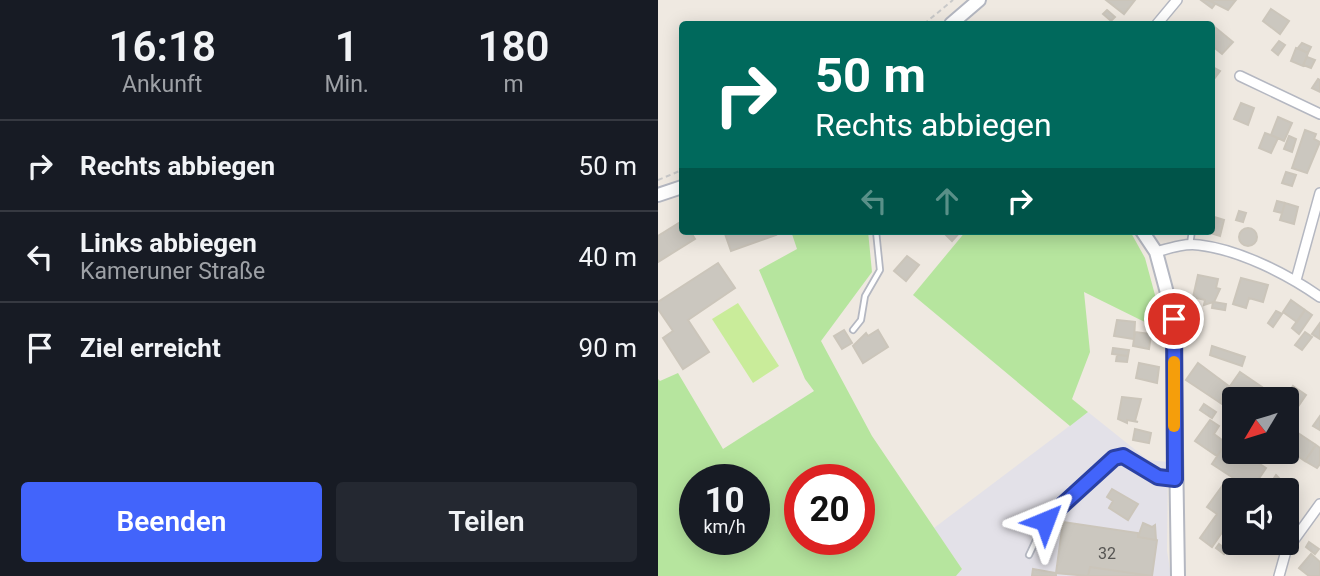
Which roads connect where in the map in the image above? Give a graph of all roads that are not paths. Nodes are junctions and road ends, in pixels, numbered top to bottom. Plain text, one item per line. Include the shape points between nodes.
1 (979, 0) edge
2 (1177, 0) edge
3 (954, 21) edge
4 (1160, 21) edge
5 (1240, 76) dead end
6 (1320, 114) edge
7 (679, 188) edge
8 (1320, 193) edge
9 (658, 195) edge
10 (876, 235) edge
11 (1145, 235) edge
12 (1191, 235) edge
13 (1190, 245) junction
14 (1156, 252) junction
15 (1296, 280) junction
16 (1320, 297) edge
17 (853, 330) dead end
18 (1175, 479) junction
19 (1320, 504) edge
20 (1029, 555) dead end
21 (1178, 576) edge
22 (1279, 576) edge

1 - 3 street
2 - 4 street
5 - 6 street
7 - 9 street
8 - 15 street
10 - 17 lane via 880,270
11 - 14 street
12 - 13 lane
13 - 14 street
13 - 15 street via 1279,270
14 - 18 street via 1174,319
15 - 16 street
18 - 20 lane via 1158,477 1123,456 1114,458 1045,521
18 - 21 street
19 - 22 street via 1286,551

